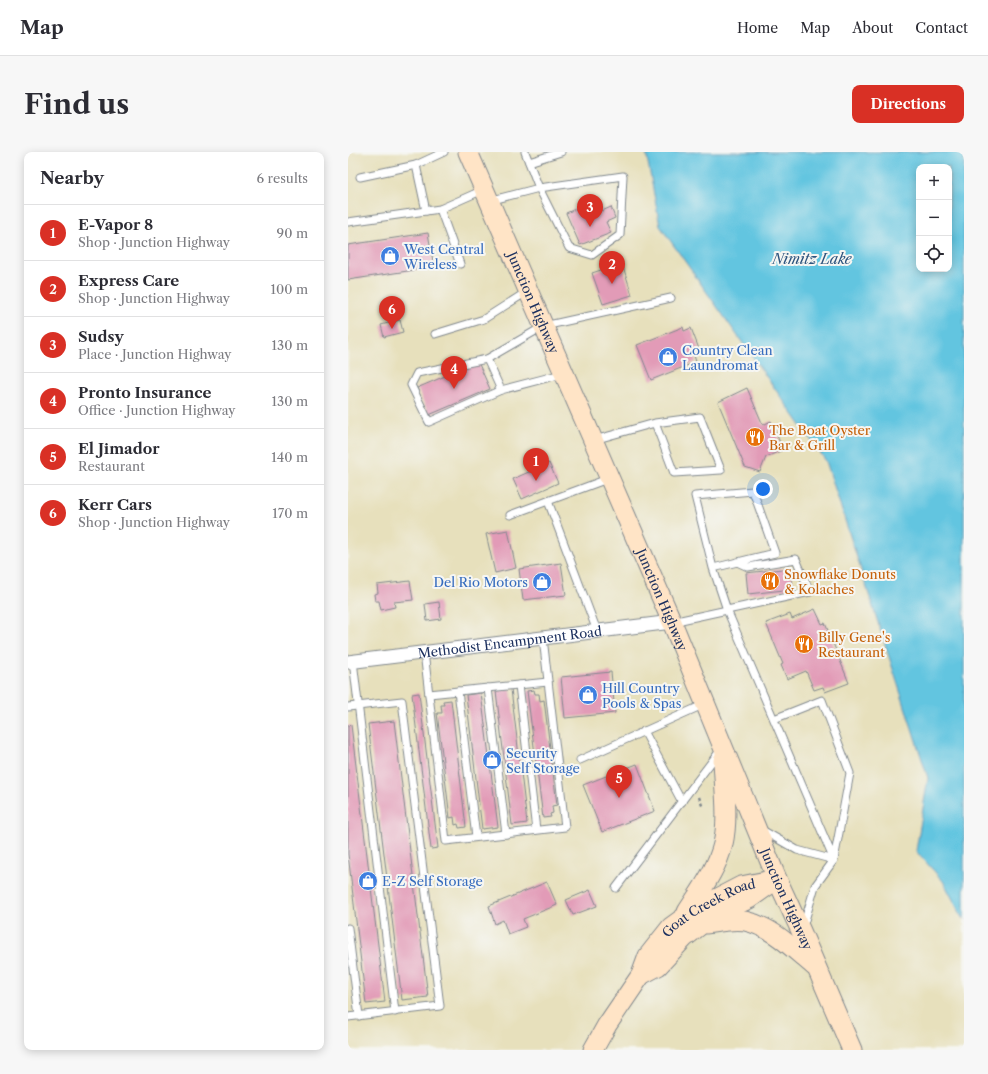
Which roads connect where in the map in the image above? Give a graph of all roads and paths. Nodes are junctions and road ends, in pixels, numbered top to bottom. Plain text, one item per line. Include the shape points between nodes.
1 (444, 152) edge
2 (468, 152) edge
3 (525, 152) edge
4 (561, 152) edge
5 (529, 162) junction
6 (416, 165) junction
7 (360, 177) dead end
8 (539, 188) junction
9 (487, 195) junction
10 (440, 209) junction
11 (426, 211) junction
12 (348, 222) edge
13 (460, 264) dead end
14 (528, 291) junction
15 (671, 298) dead end
16 (544, 326) junction
17 (435, 334) dead end
18 (487, 359) junction
19 (564, 373) junction
20 (501, 390) junction
21 (655, 423) junction
22 (593, 440) junction
23 (610, 478) junction
24 (548, 501) junction
25 (510, 515) dead end
26 (737, 562) junction
27 (713, 568) junction
28 (727, 610) junction
29 (672, 622) junction
30 (597, 631) junction
31 (543, 638) junction
32 (424, 652) junction
33 (351, 661) edge
34 (548, 682) junction
35 (519, 685) junction
36 (488, 688) junction
37 (458, 691) junction
38 (429, 694) junction
39 (705, 703) junction
40 (358, 706) junction
41 (348, 707) edge
42 (774, 719) junction
43 (644, 731) junction
44 (723, 747) junction
45 (580, 760) dead end
46 (682, 802) junction
47 (756, 827) junction
48 (536, 830) junction
49 (506, 834) junction
50 (476, 837) junction
51 (834, 860) junction
52 (777, 879) junction
53 (616, 888) dead end
54 (683, 917) junction
55 (702, 924) junction
56 (348, 928) edge
57 (801, 931) junction
58 (817, 969) junction
59 (641, 975) junction
60 (395, 1012) junction
61 (359, 1016) junction
62 (348, 1017) edge
63 (593, 1050) edge
64 (852, 1050) edge

1 - 6 lane
2 - 9 main road, Junction Highway
3 - 5 lane
4 - 5 lane
5 - 8 lane
6 - 7 lane
6 - 11 lane
8 - 8 lane via 623,176 620,235 592,254 569,248
8 - 9 lane
9 - 10 lane
9 - 14 main road, Junction Highway
10 - 11 lane
10 - 13 lane
11 - 12 lane
14 - 16 main road, Junction Highway
14 - 17 lane via 484,319
15 - 16 lane
16 - 18 lane
16 - 19 main road, Junction Highway
18 - 20 lane
18 - 20 lane via 417,373 411,385 429,422
19 - 20 lane
19 - 22 main road, Junction Highway
21 - 21 lane via 674,473 721,470 700,417
21 - 22 lane
22 - 23 main road, Junction Highway
23 - 24 lane
23 - 29 main road, Junction Highway
24 - 25 lane
24 - 30 lane
26 - 27 lane
26 - 27 lane via 775,553 754,491 695,496
26 - 28 lane via 748,567 796,559 810,592
27 - 28 lane
28 - 29 lane
28 - 42 lane
29 - 30 street, Methodist Encampment Road
29 - 39 main road, Junction Highway
30 - 31 street, Methodist Encampment Road
31 - 32 street, Methodist Encampment Road
31 - 34 lane
32 - 33 street, Methodist Encampment Road
32 - 38 lane
33 - 40 lane
34 - 35 lane
34 - 48 lane via 565,827
35 - 36 lane
35 - 48 lane
36 - 37 lane
36 - 49 lane
37 - 38 lane
37 - 50 lane
38 - 50 lane via 446,841
39 - 43 lane
39 - 44 main road, Junction Highway
40 - 41 lane
40 - 60 lane
40 - 60 lane via 402,701 440,1006
42 - 51 lane
42 - 51 lane via 822,700 850,773
43 - 45 lane
43 - 46 lane
44 - 46 lane
44 - 47 main road, Junction Highway
44 - 54 main road via 723,844 708,880
46 - 53 lane
47 - 51 lane via 796,850
47 - 52 main road, Junction Highway
48 - 49 lane
49 - 50 lane
51 - 57 lane via 815,886
52 - 54 main road, Goat Creek Road via 740,886
52 - 55 main road, Goat Creek Road via 749,899
52 - 57 main road, Junction Highway
54 - 59 main road, Goat Creek Road via 671,926 648,956
55 - 58 main road via 744,921 762,927 785,941
55 - 59 main road, Goat Creek Road via 671,950 658,966
56 - 61 lane
57 - 58 main road, Junction Highway
58 - 64 main road, Junction Highway
59 - 63 main road, Goat Creek Road
60 - 61 lane
61 - 62 lane

